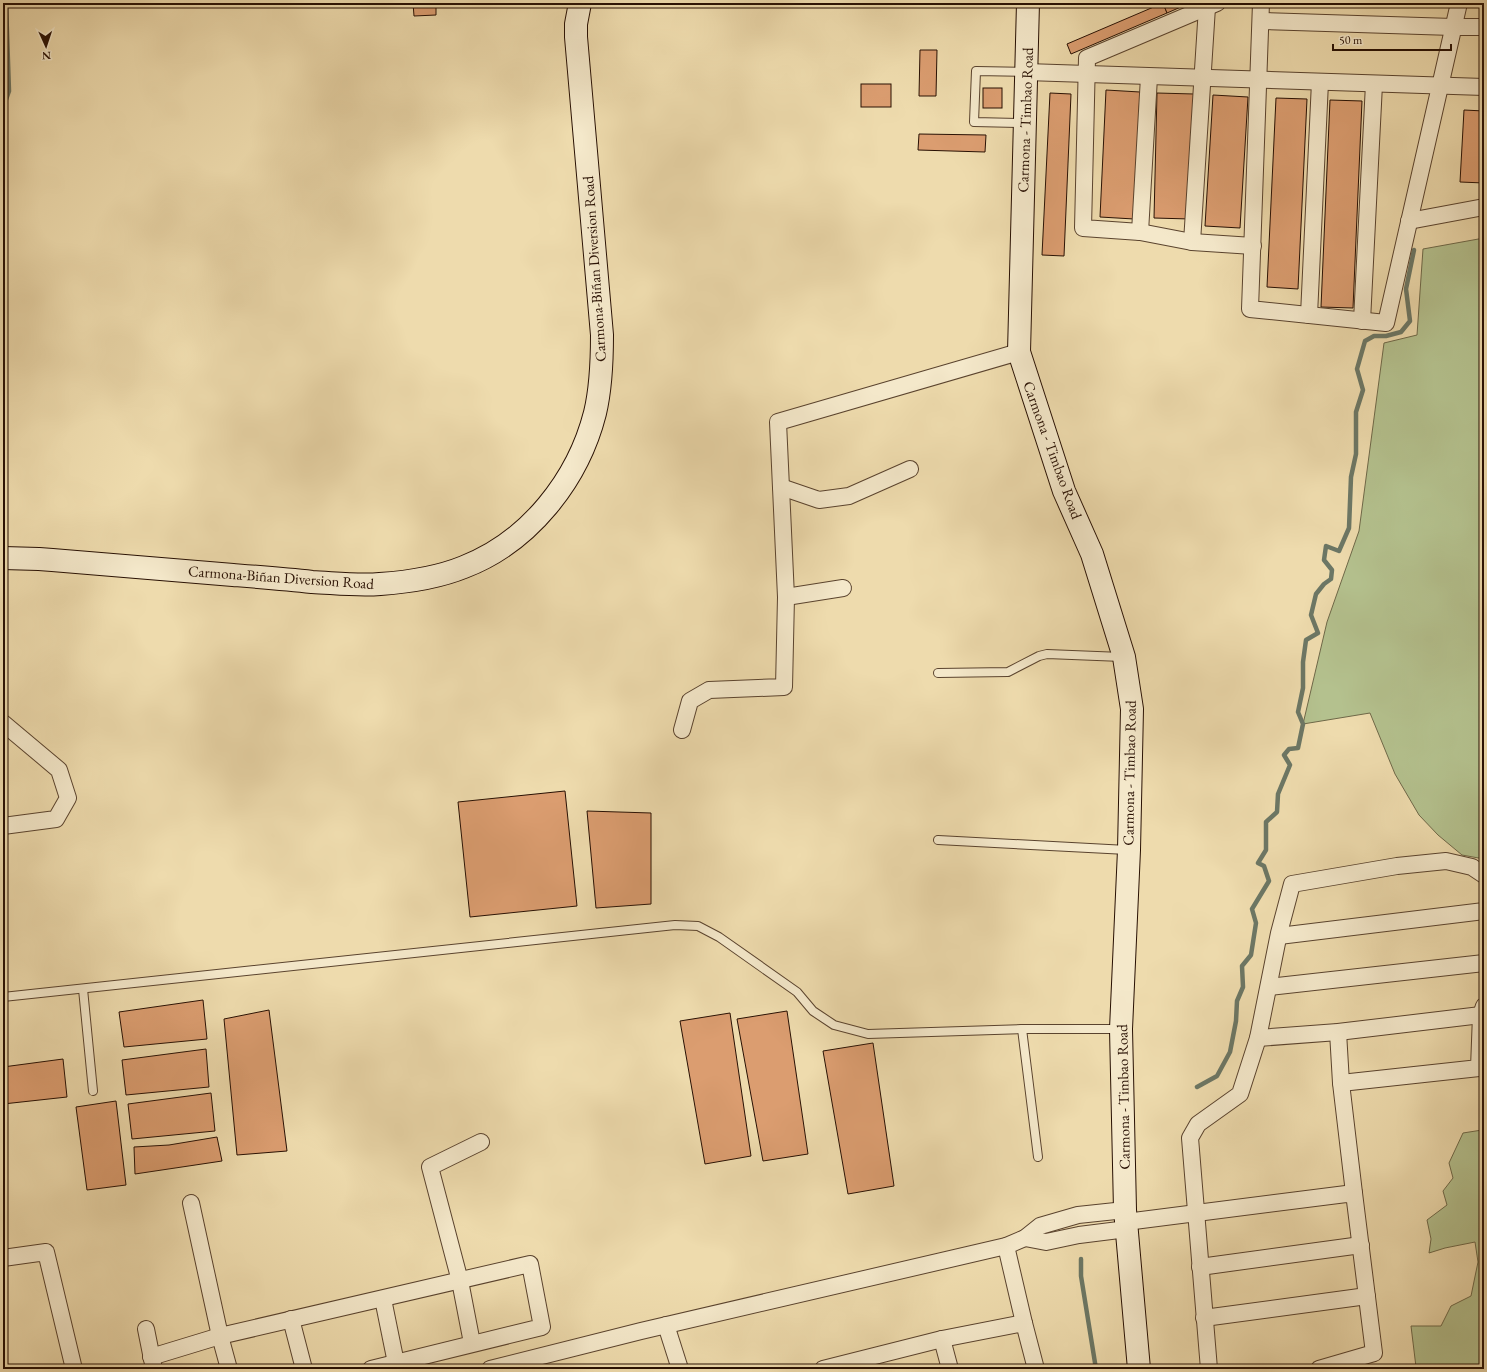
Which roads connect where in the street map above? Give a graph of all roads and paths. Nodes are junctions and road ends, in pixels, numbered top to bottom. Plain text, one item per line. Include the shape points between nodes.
1 (580, 3) edge
2 (1028, 3) edge
3 (1261, 3) edge
4 (1459, 3) edge
5 (1212, 5) edge
6 (1261, 21) junction
7 (1453, 27) junction
8 (1484, 27) edge
9 (1026, 72) junction
10 (1087, 75) junction
11 (1149, 77) junction
12 (1203, 78) junction
13 (1258, 80) junction
14 (1320, 82) junction
15 (1374, 84) junction
16 (1440, 86) junction
17 (1484, 87) edge
18 (1024, 123) junction
19 (1484, 207) edge
20 (1409, 221) junction
21 (1140, 232) junction
22 (1192, 242) junction
23 (1253, 246) junction
24 (1309, 315) junction
25 (1362, 321) junction
26 (1019, 352) junction
27 (910, 469) dead end
28 (781, 487) junction
29 (3, 558) edge
30 (843, 588) dead end
31 (786, 597) junction
32 (1124, 657) junction
33 (938, 673) dead end
34 (3, 723) edge
35 (682, 730) dead end
36 (3, 826) edge
37 (938, 840) dead end
38 (1129, 850) junction
39 (1484, 875) edge
40 (1484, 911) edge
41 (1279, 936) junction
42 (1484, 963) edge
43 (1269, 987) junction
44 (83, 989) junction
45 (3, 997) edge
46 (1482, 1011) edge
47 (1022, 1029) junction
48 (1122, 1029) junction
49 (1338, 1032) junction
50 (1258, 1038) junction
51 (1341, 1083) junction
52 (93, 1091) dead end
53 (481, 1142) dead end
54 (1038, 1157) dead end
55 (1354, 1193) junction
56 (191, 1203) dead end
57 (1196, 1213) junction
58 (1126, 1220) junction
59 (1361, 1245) junction
60 (1006, 1246) junction
61 (3, 1258) edge
62 (1200, 1267) junction
63 (460, 1281) junction
64 (1367, 1296) junction
65 (383, 1299) junction
66 (1204, 1318) junction
67 (291, 1319) junction
68 (1024, 1323) junction
69 (666, 1325) junction
70 (146, 1329) dead end
71 (220, 1336) junction
72 (942, 1339) junction
73 (472, 1343) junction
74 (876, 1362) edge
75 (153, 1363) edge
76 (396, 1363) junction
77 (74, 1369) edge
78 (229, 1369) edge
79 (304, 1369) edge
80 (371, 1369) edge
81 (490, 1369) edge
82 (680, 1369) edge
83 (822, 1369) edge
84 (950, 1369) edge
85 (1036, 1369) edge
86 (1140, 1369) edge
87 (1209, 1369) edge
88 (1319, 1369) edge

1 - 29 main road, Carmona-Biñan Diversion Road via 576,24 577,51 602,335 600,381 595,414 573,468 535,520 501,547 466,567 426,579 378,584 328,583 47,559
2 - 9 main road, Carmona - Timbao Road
3 - 6 street
4 - 7 street
5 - 10 street via 1087,58
5 - 12 street
6 - 7 street
6 - 13 street
7 - 8 street
7 - 16 street
9 - 10 street
9 - 18 main road, Carmona - Timbao Road
9 - 18 lane via 976,71 974,122
10 - 11 street
10 - 21 street via 1083,228
11 - 12 street
11 - 21 street
12 - 13 street
12 - 22 street
13 - 14 street
13 - 23 street
14 - 15 street
14 - 24 street
15 - 16 street
15 - 25 street
16 - 17 street
16 - 20 street
18 - 26 main road, Carmona - Timbao Road
19 - 20 street
20 - 25 street via 1386,323
21 - 22 street
22 - 23 street
23 - 24 street via 1250,309
24 - 25 street
26 - 28 street via 778,422
26 - 32 main road, Carmona - Timbao Road via 1064,491 1092,554
27 - 28 street via 849,496 819,500
28 - 31 street
30 - 31 street
31 - 35 street via 784,687 709,690 690,701
32 - 33 lane via 1047,654 1008,672
32 - 38 main road, Carmona - Timbao Road via 1132,708
34 - 36 street via 59,770 68,798 56,819
37 - 38 lane
38 - 48 main road, Carmona - Timbao Road
39 - 41 street via 1472,867 1446,861 1397,866 1292,884
40 - 41 street
41 - 43 street
42 - 43 street
43 - 50 street
44 - 45 lane
44 - 47 lane via 675,925 698,926 719,937 798,992 813,1012 834,1025 868,1034
44 - 52 lane
46 - 49 street
46 - 51 street via 1479,1068
47 - 48 lane
47 - 54 lane
48 - 58 main road, Carmona - Timbao Road
49 - 50 street
49 - 51 street
50 - 57 street via 1240,1094 1198,1124 1190,1138
51 - 55 street
53 - 63 street via 430,1168
55 - 57 street
55 - 59 street
56 - 71 street
57 - 58 street
57 - 62 street
58 - 60 street via 1078,1215 1040,1226 1025,1238
58 - 86 main road, Carmona - Timbao Road
59 - 62 street
59 - 64 street
60 - 68 street
60 - 69 street
61 - 77 street via 46,1252
62 - 66 street
63 - 65 street
63 - 73 street
63 - 73 street via 530,1264 542,1327
64 - 66 street
64 - 88 street via 1374,1353
65 - 67 street
65 - 76 street
66 - 87 street
67 - 71 street
67 - 79 street
68 - 72 street
68 - 85 street
69 - 81 street
69 - 82 street
70 - 75 street
71 - 75 street
71 - 78 street
72 - 74 street
72 - 84 street
73 - 76 street
74 - 83 street
76 - 80 street

